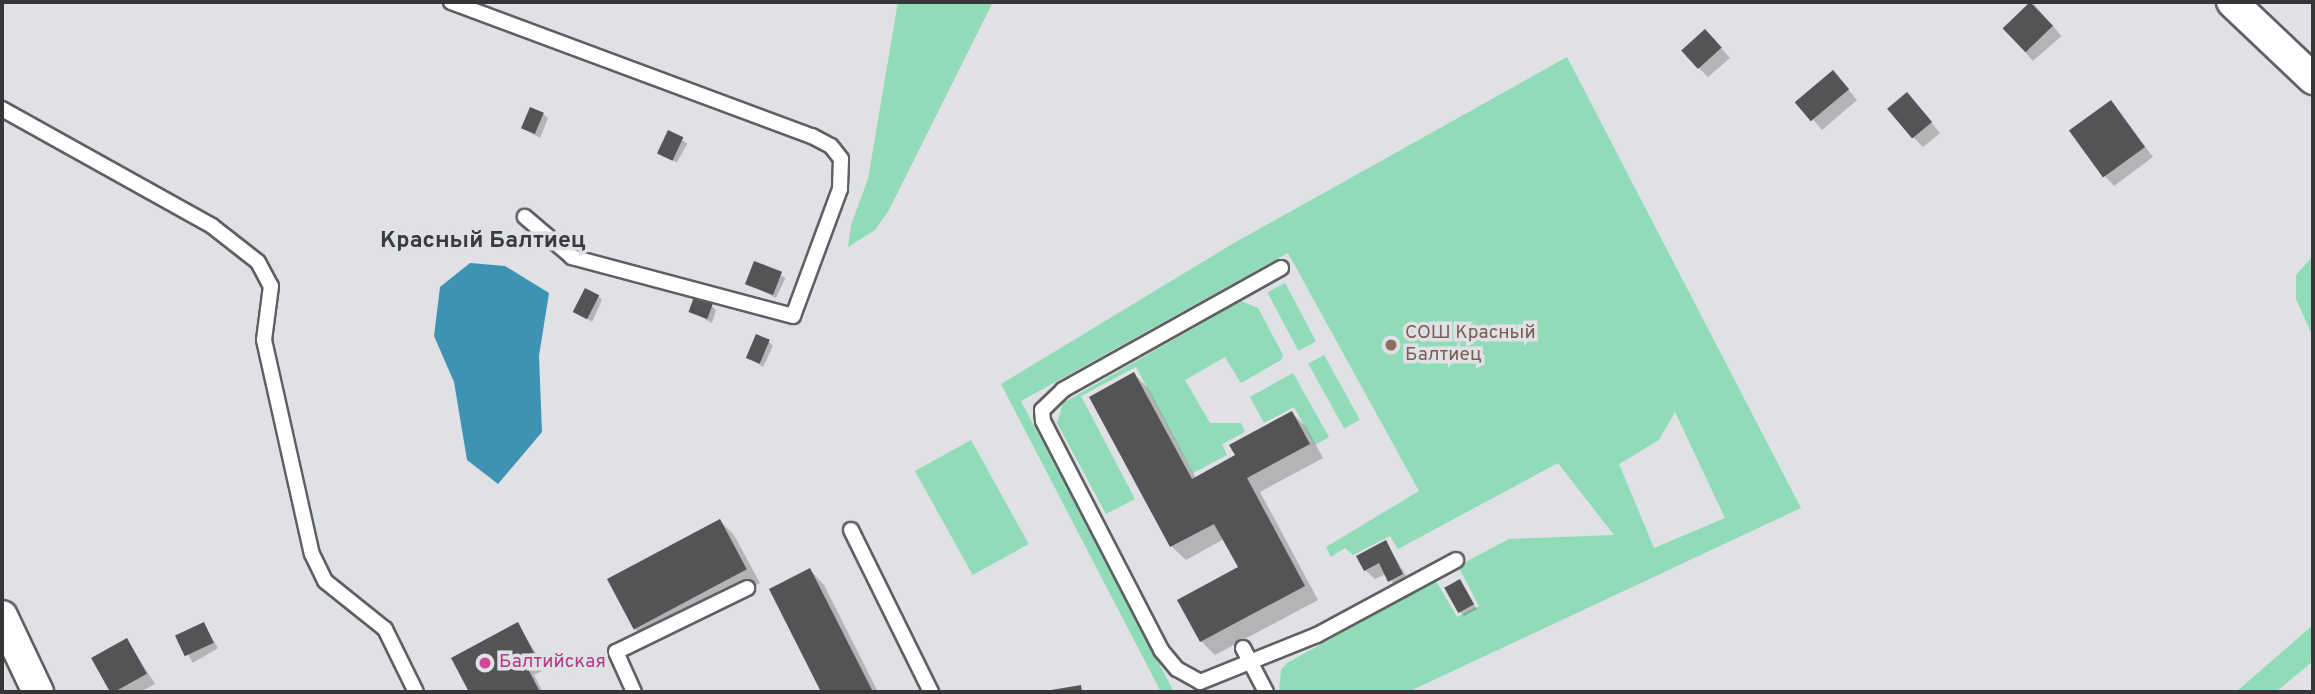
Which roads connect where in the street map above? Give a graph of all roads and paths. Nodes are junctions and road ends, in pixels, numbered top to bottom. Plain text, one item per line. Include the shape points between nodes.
1 (451, 2) edge
2 (2232, 2) edge
3 (2313, 79) edge
4 (2, 109) edge
5 (525, 217) dead end
6 (1281, 268) dead end
7 (851, 530) dead end
8 (1456, 560) dead end
9 (747, 588) dead end
10 (2, 616) edge
11 (1243, 648) dead end
12 (1250, 662) junction
13 (38, 692) edge
14 (416, 692) edge
15 (634, 692) edge
16 (931, 692) edge
17 (1266, 692) edge

1 - 5 lane via 812,136 831,146 841,159 841,189 793,316 572,257
2 - 3 street
4 - 14 lane via 212,226 258,262 271,286 264,340 312,554 325,581 385,629
6 - 12 lane via 1063,390 1042,410 1043,421 1161,650 1177,669 1200,682
7 - 16 lane
8 - 12 lane via 1317,635
9 - 15 lane via 615,652
10 - 13 street
11 - 12 lane
12 - 17 lane

